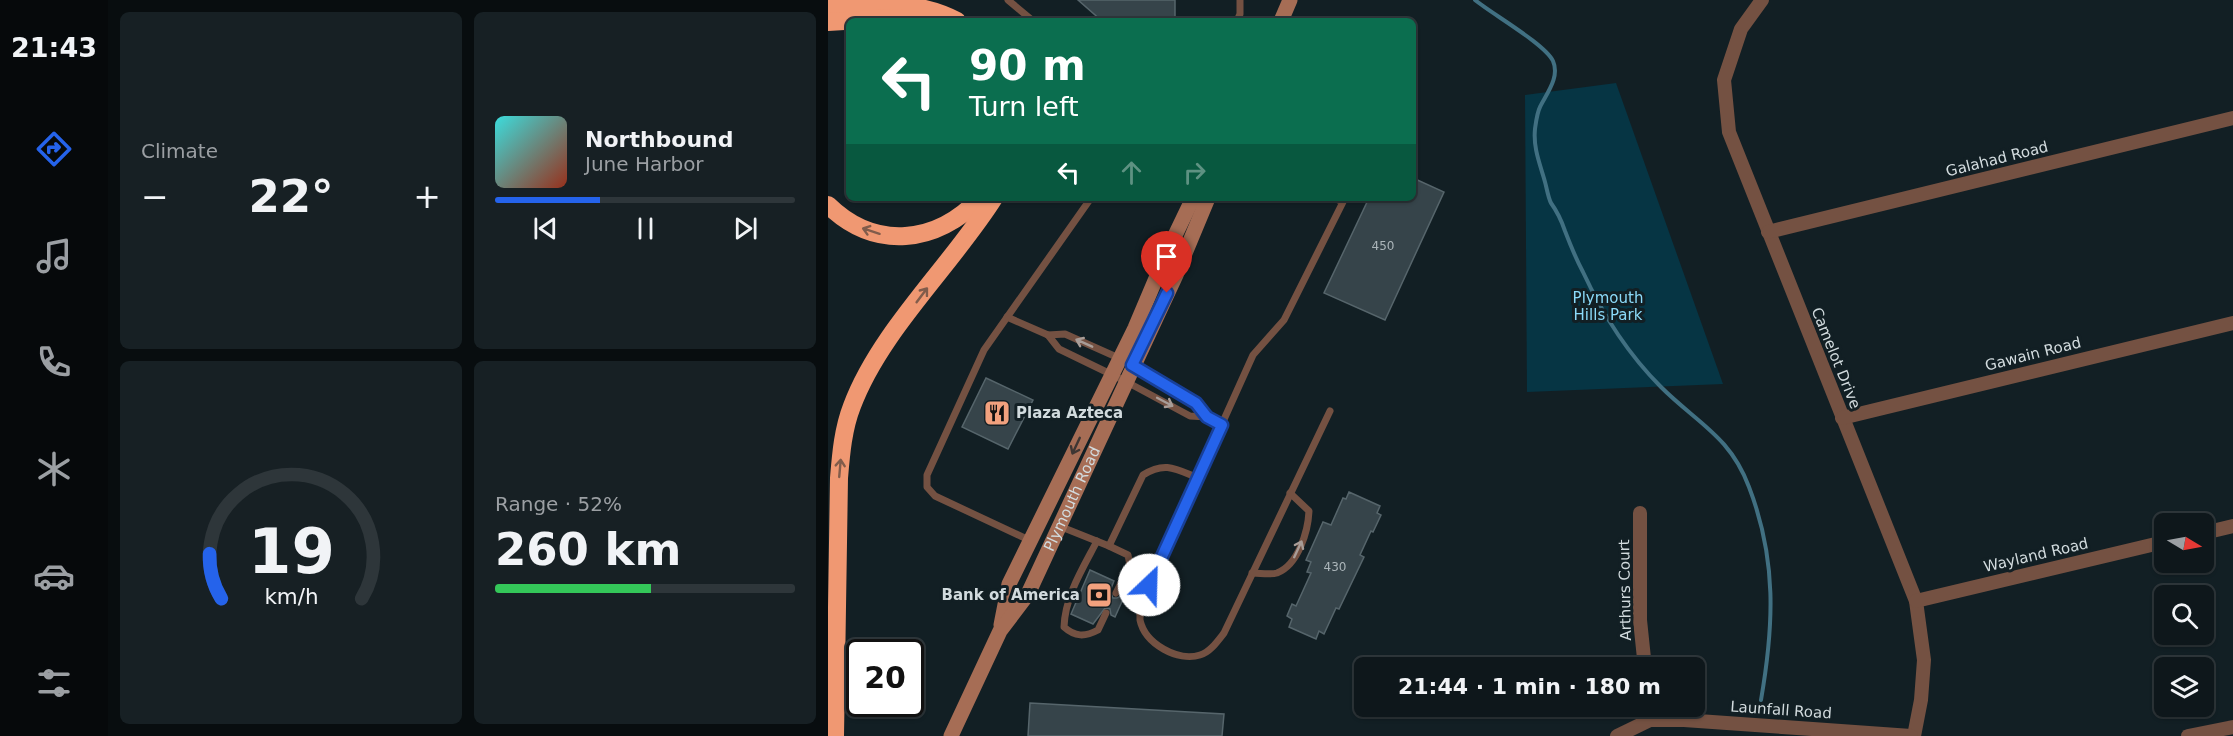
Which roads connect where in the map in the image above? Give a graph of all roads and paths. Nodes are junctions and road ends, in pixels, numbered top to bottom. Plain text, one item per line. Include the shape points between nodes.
1 (1008, 0) edge
2 (1240, 0) edge
3 (1290, 0) edge
4 (1762, 0) edge
5 (835, 13) edge
6 (893, 18) edge
7 (952, 18) edge
8 (1029, 18) edge
9 (1238, 18) edge
10 (1282, 18) edge
11 (2233, 118) edge
12 (977, 201) edge
13 (992, 201) edge
14 (1089, 201) edge
15 (1192, 201) edge
16 (1207, 201) edge
17 (1341, 201) edge
18 (828, 205) edge
19 (1768, 232) junction
20 (1007, 317) junction
21 (2233, 323) edge
22 (1048, 335) junction
23 (1126, 362) junction
24 (1118, 378) junction
25 (1330, 411) dead end
26 (1207, 417) junction
27 (1842, 418) junction
28 (1222, 425) junction
29 (1198, 478) junction
30 (1290, 493) junction
31 (1640, 513) dead end
32 (1059, 526) junction
33 (2233, 526) edge
34 (2214, 531) edge
35 (1031, 541) junction
36 (1097, 541) junction
37 (2154, 544) edge
38 (1109, 546) junction
39 (1252, 573) junction
40 (1116, 593) dead end
41 (1916, 601) junction
42 (1106, 613) dead end
43 (1000, 631) junction
44 (1644, 657) edge
45 (1644, 717) edge
46 (1673, 717) edge
47 (2233, 727) edge
48 (835, 736) edge
49 (951, 736) edge
50 (1617, 736) edge
51 (1912, 736) edge
52 (2188, 736) edge

1 - 8 lane
2 - 9 lane
3 - 10 main road
4 - 19 street, Camelot Drive via 1741,29 1724,80 1729,132
5 - 6 highway
5 - 7 highway via 892,3 920,5
11 - 19 street, Galahad Road
12 -> 18 highway via 946,226 910,236 862,228
48 -> 13 highway via 839,478 851,409 882,348
14 - 20 lane
15 - 23 main road, Plymouth Road
16 - 23 main road, Plymouth Road via 1176,274
17 - 28 lane via 1297,297 1284,320 1253,355
19 - 27 street, Camelot Drive
20 - 22 lane
20 - 35 lane via 984,350 927,475 927,487 935,495
21 - 27 street, Gawain Road
23 -> 22 lane via 1065,334
22 - 24 lane via 1059,349
23 - 24 main road, Plymouth Road
23 - 26 lane via 1196,403
24 -> 26 lane via 1190,416
24 - 32 main road, Plymouth Road
24 -> 35 main road, Plymouth Road
25 - 30 lane
26 - 28 lane
27 - 41 street, Camelot Drive
28 - 29 lane
29 - 38 lane via 1171,466 1154,468 1143,475
29 - 39 lane via 1140,606 1140,622 1154,642 1166,650 1183,658 1201,655 1224,633
30 - 39 lane
39 -> 30 lane via 1275,574 1291,564 1308,527 1309,511
31 - 44 street, Arthurs Court
32 - 36 lane
32 - 43 main road, Plymouth Road via 1028,594
33 - 34 street
35 - 43 main road, Plymouth Road via 1009,584
36 - 38 lane
36 - 42 lane via 1069,600 1064,627 1071,634 1087,636 1098,630
37 - 41 street, Wayland Road
38 - 40 lane via 1128,555 1130,565
41 - 51 street, Camelot Drive via 1924,660 1921,700
43 - 49 main road, Plymouth Road
45 - 50 street, Launfall Road
46 - 51 street, Launfall Road
47 - 52 street

